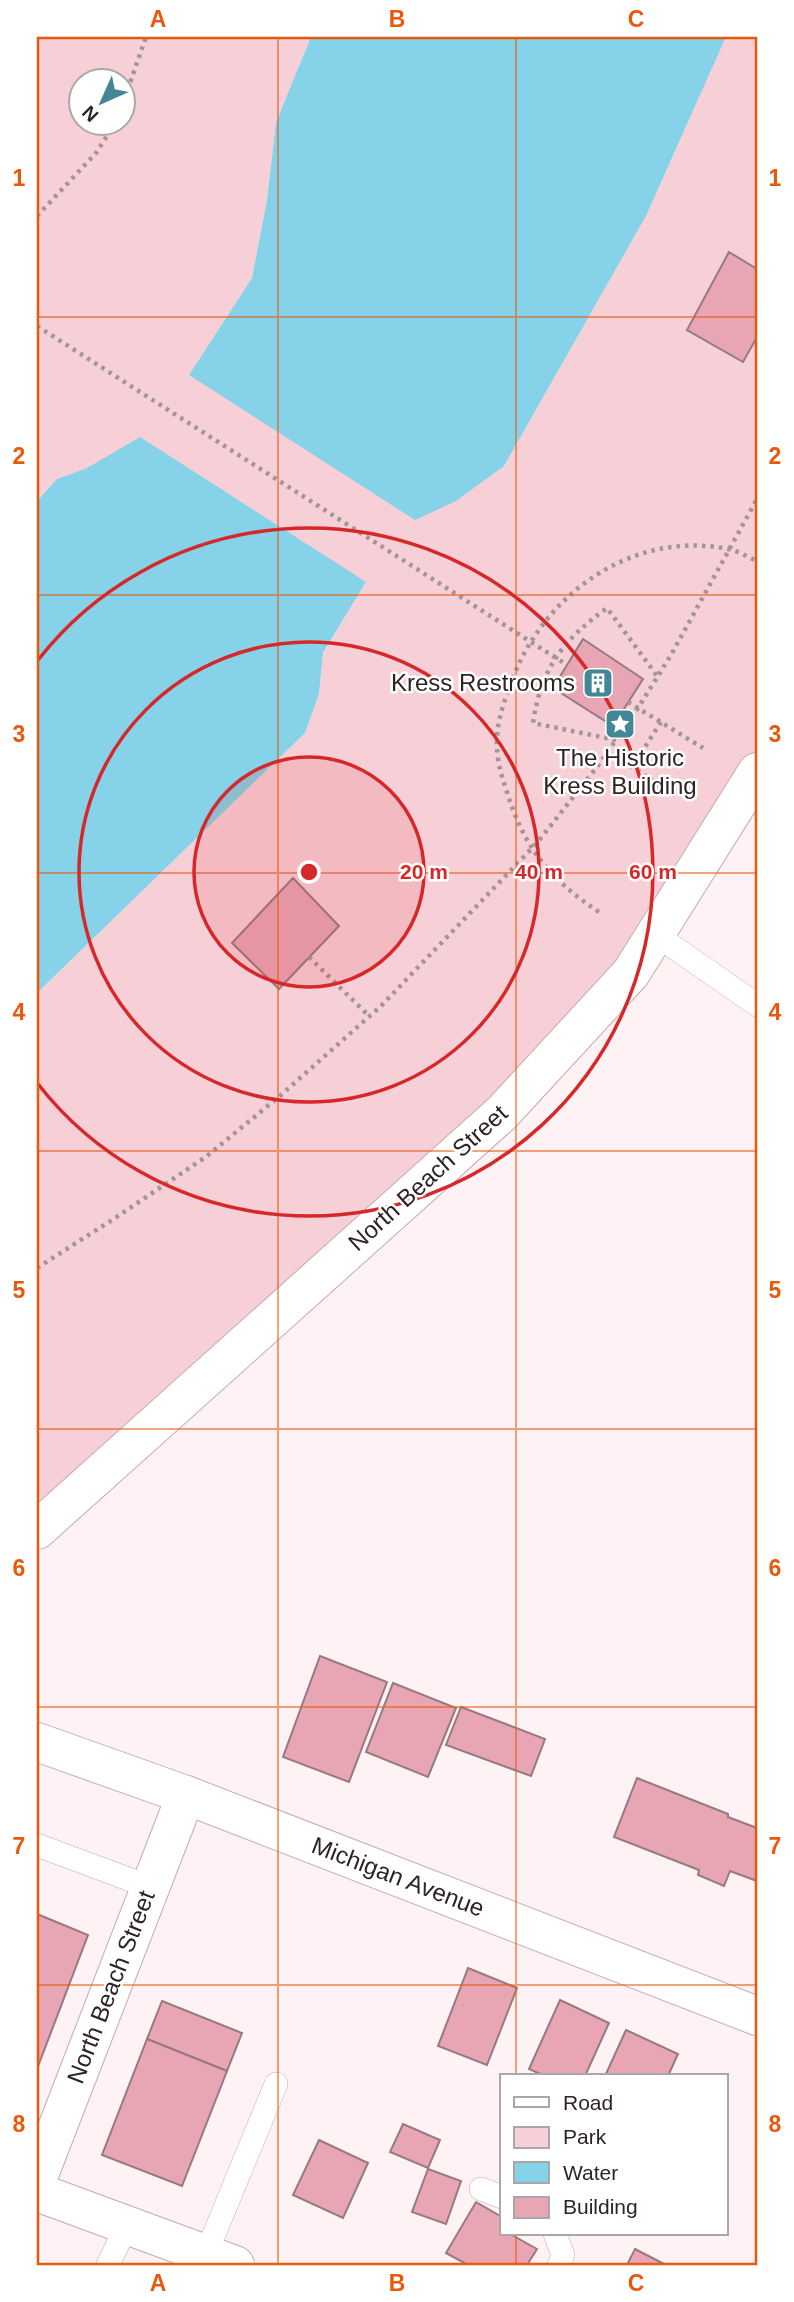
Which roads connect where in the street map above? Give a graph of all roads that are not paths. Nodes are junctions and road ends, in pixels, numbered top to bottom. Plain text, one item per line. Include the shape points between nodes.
1 (757, 772) edge
2 (655, 934) junction
3 (757, 1005) edge
4 (37, 1530) edge
5 (37, 1742) edge
6 (186, 1795) junction
7 (37, 1845) edge
8 (150, 1887) junction
9 (757, 2016) edge
10 (276, 2084) dead end
11 (37, 2180) edge
12 (37, 2192) edge
13 (126, 2227) junction
14 (556, 2236) edge
15 (220, 2259) edge
16 (108, 2265) edge
17 (559, 2265) edge

1 - 2 street, North Beach Street
2 - 3 lane
2 - 4 street, North Beach Street via 631,973 502,1113
5 - 6 street, Michigan Avenue
6 - 8 street, North Beach Street
6 - 9 street, Michigan Avenue
7 - 8 lane
8 - 11 street, North Beach Street
10 - 15 lane
12 - 13 street
13 - 15 street
13 - 16 lane
14 - 17 lane via 563,2255

